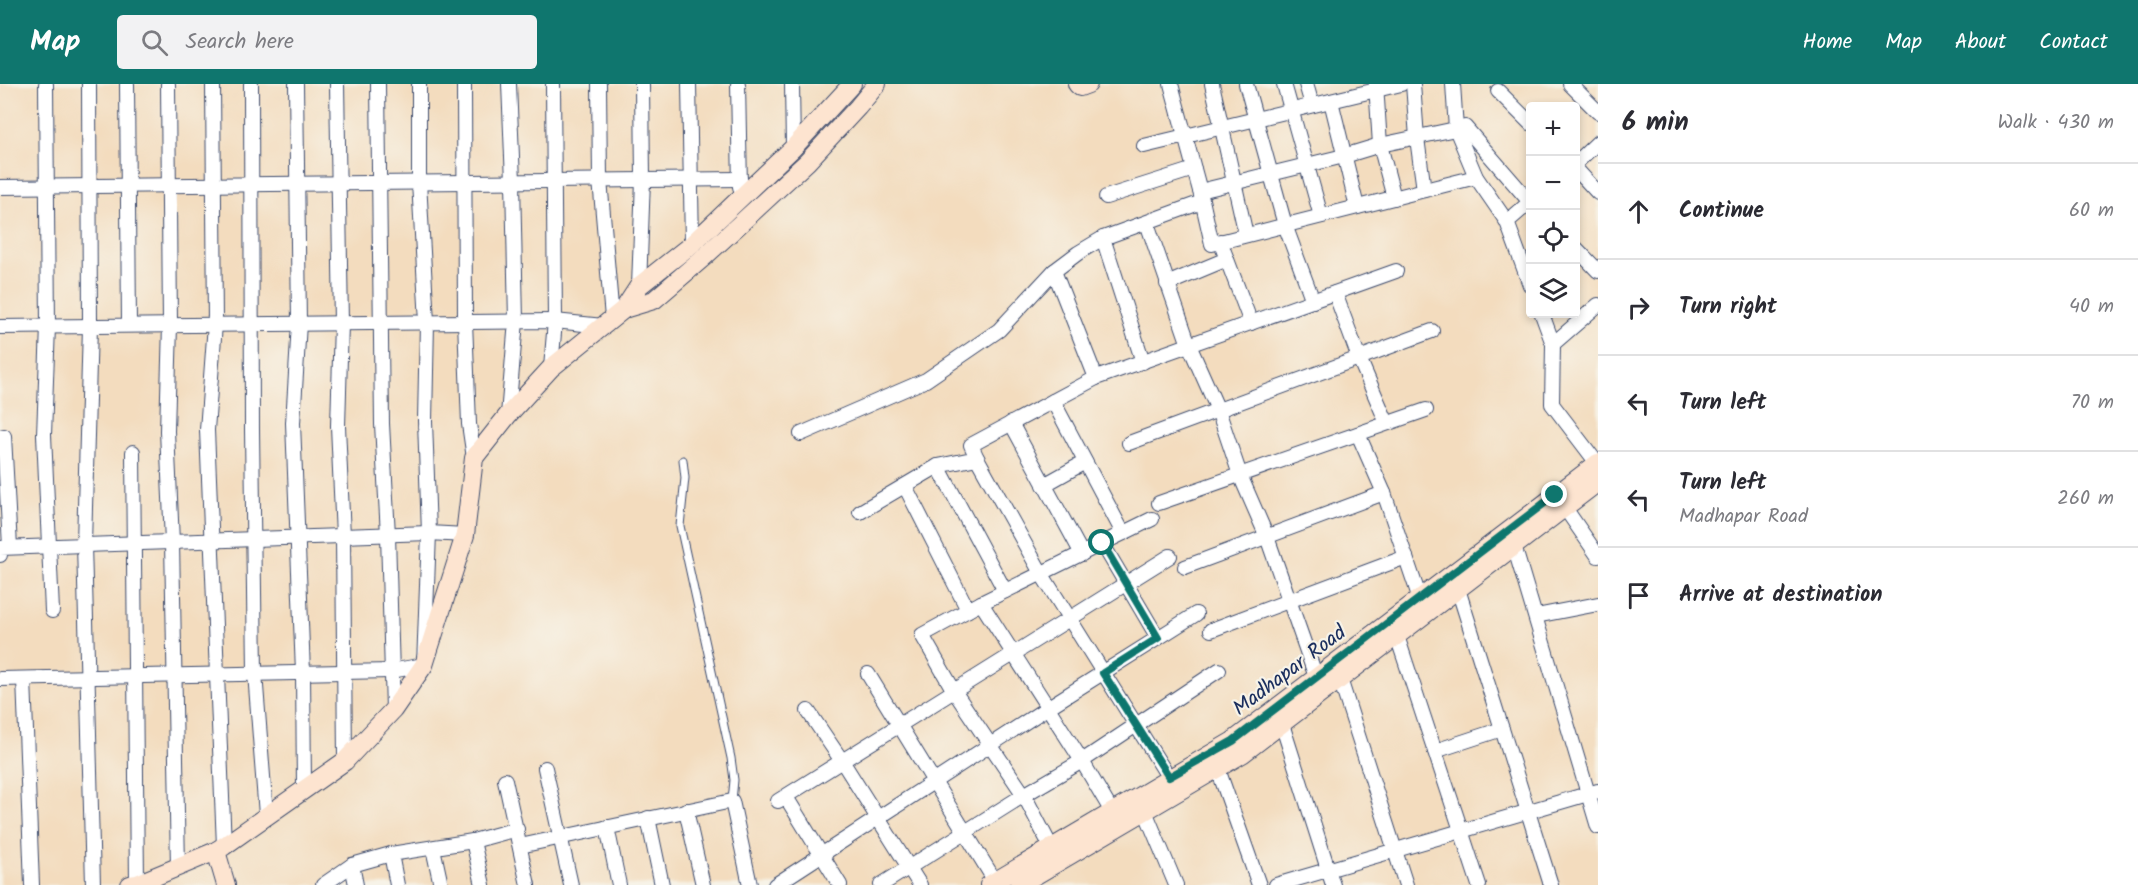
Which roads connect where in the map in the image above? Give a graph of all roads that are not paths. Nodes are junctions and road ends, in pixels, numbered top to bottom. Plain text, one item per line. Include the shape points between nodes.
1 (46, 84) edge
2 (89, 84) edge
3 (127, 84) edge
4 (168, 84) edge
5 (213, 84) edge
6 (251, 84) edge
7 (296, 84) edge
8 (337, 84) edge
9 (378, 84) edge
10 (419, 84) edge
11 (464, 84) edge
12 (509, 84) edge
13 (553, 84) edge
14 (599, 84) edge
15 (642, 84) edge
16 (689, 84) edge
17 (738, 84) edge
18 (792, 84) edge
19 (877, 84) edge
20 (1077, 84) edge
21 (1088, 84) edge
22 (1171, 84) edge
23 (1212, 84) edge
24 (1246, 84) edge
25 (1284, 84) edge
26 (1306, 84) edge
27 (1401, 84) edge
28 (1413, 84) edge
29 (1453, 84) edge
30 (1570, 84) edge
31 (846, 87) edge
32 (1376, 87) edge
33 (1344, 91) edge
34 (1498, 91) dead end
35 (1331, 101) junction
36 (1312, 105) junction
37 (1291, 110) junction
38 (1598, 112) edge
39 (1256, 119) junction
40 (1526, 119) edge
41 (1221, 127) junction
42 (1456, 129) junction
43 (1185, 137) junction
44 (1417, 138) junction
45 (1598, 142) edge
46 (1380, 145) junction
47 (1144, 146) dead end
48 (793, 148) junction
49 (1344, 156) junction
50 (1580, 158) edge
51 (1307, 165) junction
52 (1194, 169) junction
53 (1272, 173) junction
54 (1580, 174) edge
55 (1476, 177) junction
56 (691, 179) junction
57 (740, 179) junction
58 (600, 180) junction
59 (643, 180) junction
60 (554, 181) junction
61 (419, 182) junction
62 (465, 182) junction
63 (513, 182) junction
64 (1235, 182) junction
65 (379, 183) junction
66 (251, 184) junction
67 (297, 184) junction
68 (339, 184) junction
69 (169, 185) junction
70 (214, 185) junction
71 (89, 186) junction
72 (128, 186) junction
73 (0, 187) edge
74 (47, 187) junction
75 (1424, 190) junction
76 (1598, 193) edge
77 (1201, 196) junction
78 (1106, 197) dead end
79 (1526, 197) edge
80 (740, 198) junction
81 (1394, 198) junction
82 (1526, 205) edge
83 (1358, 207) junction
84 (1321, 216) junction
85 (1507, 222) junction
86 (1147, 223) junction
87 (1285, 225) junction
88 (1246, 235) junction
89 (1103, 238) junction
90 (1220, 241) junction
91 (692, 244) junction
92 (1580, 253) edge
93 (1227, 259) junction
94 (1054, 271) junction
95 (1396, 271) dead end
96 (1598, 271) edge
97 (1526, 274) edge
98 (1167, 284) junction
99 (639, 286) junction
100 (1335, 293) junction
101 (1313, 301) junction
102 (1598, 305) edge
103 (613, 318) junction
104 (1543, 318) edge
105 (465, 321) junction
106 (516, 321) junction
107 (555, 321) junction
108 (380, 322) junction
109 (427, 322) junction
110 (299, 323) junction
111 (340, 323) junction
112 (1251, 323) junction
113 (215, 324) junction
114 (252, 324) junction
115 (129, 325) junction
116 (170, 325) junction
117 (48, 326) junction
118 (90, 326) junction
119 (0, 327) edge
120 (1432, 331) dead end
121 (1553, 344) junction
122 (1189, 345) junction
123 (1359, 358) junction
124 (1143, 362) junction
125 (551, 368) junction
126 (1096, 378) junction
127 (1053, 401) junction
128 (1218, 410) junction
129 (1426, 410) dead end
130 (508, 415) junction
131 (1011, 423) junction
132 (1387, 423) junction
133 (801, 434) dead end
134 (1358, 434) junction
135 (0, 436) edge
136 (1129, 443) dead end
137 (133, 452) dead end
138 (474, 458) junction
139 (977, 458) junction
140 (683, 460) dead end
141 (1084, 462) junction
142 (1598, 463) edge
143 (938, 466) junction
144 (1240, 475) junction
145 (1598, 482) edge
146 (1044, 484) junction
147 (905, 486) junction
148 (1384, 493) junction
149 (1159, 503) dead end
150 (1565, 508) junction
151 (860, 512) dead end
152 (1152, 519) dead end
153 (429, 533) junction
154 (1123, 533) junction
155 (388, 535) junction
156 (343, 536) junction
157 (465, 536) junction
158 (297, 537) junction
159 (1267, 537) junction
160 (254, 539) junction
161 (211, 540) junction
162 (172, 542) junction
163 (133, 543) junction
164 (1102, 543) junction
165 (84, 544) junction
166 (50, 546) junction
167 (1514, 546) junction
168 (3, 550) edge
169 (1082, 554) junction
170 (1170, 555) dead end
171 (1598, 556) edge
172 (1406, 557) junction
173 (1185, 567) dead end
174 (1041, 573) junction
175 (1125, 584) junction
176 (1458, 589) junction
177 (1005, 591) junction
178 (1420, 599) junction
179 (1290, 601) junction
180 (981, 603) junction
181 (1598, 604) edge
182 (968, 610) junction
183 (52, 611) dead end
184 (1196, 614) dead end
185 (1536, 616) junction
186 (1070, 618) junction
187 (1211, 630) dead end
188 (1397, 636) junction
189 (1158, 638) junction
190 (1013, 654) junction
191 (424, 664) junction
192 (1219, 670) dead end
193 (344, 671) junction
194 (391, 671) junction
195 (303, 672) junction
196 (255, 673) junction
197 (1103, 673) junction
198 (218, 674) junction
199 (868, 674) dead end
200 (173, 675) junction
201 (134, 676) junction
202 (86, 677) junction
203 (1316, 677) junction
204 (0, 679) edge
205 (24, 679) junction
206 (1340, 679) junction
207 (954, 691) junction
208 (1047, 708) junction
209 (393, 710) junction
210 (808, 711) dead end
211 (1282, 724) junction
212 (1136, 725) junction
213 (899, 726) junction
214 (1502, 729) junction
215 (991, 744) junction
216 (1436, 751) junction
217 (345, 761) junction
218 (842, 761) junction
219 (1082, 761) junction
220 (545, 768) dead end
221 (1218, 769) junction
222 (1169, 777) junction
223 (505, 780) dead end
224 (933, 781) junction
225 (304, 788) junction
226 (1593, 792) edge
227 (1024, 795) junction
228 (732, 801) junction
229 (686, 810) junction
230 (1145, 811) junction
231 (1527, 811) junction
232 (1112, 812) junction
233 (266, 815) junction
234 (878, 817) junction
235 (648, 818) junction
236 (607, 827) junction
237 (1598, 827) edge
238 (517, 829) junction
239 (966, 831) junction
240 (1462, 831) junction
241 (560, 837) junction
242 (472, 841) junction
243 (520, 846) junction
244 (1051, 847) junction
245 (433, 848) junction
246 (220, 849) junction
247 (1395, 850) junction
248 (391, 854) junction
249 (820, 854) junction
250 (352, 865) junction
251 (178, 868) junction
252 (908, 868) junction
253 (1328, 870) junction
254 (992, 883) edge
255 (136, 884) edge
256 (32, 885) edge
257 (93, 885) edge
258 (130, 885) edge
259 (226, 885) edge
260 (323, 885) edge
261 (356, 885) edge
262 (398, 885) edge
263 (441, 885) edge
264 (483, 885) edge
265 (528, 885) edge
266 (571, 885) edge
267 (620, 885) edge
268 (662, 885) edge
269 (703, 885) edge
270 (750, 885) edge
271 (775, 885) edge
272 (840, 885) edge
273 (881, 885) edge
274 (920, 885) edge
275 (1019, 885) edge
276 (1176, 885) edge
277 (1259, 885) edge
278 (1276, 885) edge
279 (1333, 885) edge
280 (1406, 885) edge
281 (1479, 885) edge
282 (1551, 885) edge

1 - 74 street
2 - 71 street
3 - 72 street
4 - 69 street
5 - 70 street
6 - 66 street
7 - 67 street
8 - 68 street
9 - 65 street
10 - 61 street
11 - 62 street
12 - 63 street
13 - 60 street
14 - 58 street
15 - 59 street
16 - 56 street
17 - 57 street
18 - 48 street
19 - 103 street via 807,162 745,220 654,300
20 - 21 street
22 - 43 street
23 - 41 street
24 - 39 street
25 - 37 street
26 - 36 street
27 - 32 street
28 - 44 street
29 - 42 street
30 - 38 street
31 - 48 street
32 - 33 street
32 - 46 street
33 - 35 street
34 - 40 street
35 - 36 street
35 - 49 street
36 - 37 street
37 - 39 street
37 - 51 street
39 - 41 street
39 - 53 street
41 - 43 street
41 - 64 street
42 - 44 street
42 - 55 street
42 - 79 street via 1465,127
43 - 47 street
43 - 52 street
44 - 46 street
44 - 75 street
45 - 50 street
46 - 49 street
46 - 81 street
48 - 80 street
49 - 51 street
49 - 83 street
51 - 53 street
51 - 84 street
52 - 77 street
52 - 78 street
53 - 64 street
53 - 87 street
54 - 76 street
55 - 75 street
55 - 85 street
56 - 57 street
56 - 59 street
56 - 91 street
57 - 80 street
58 - 59 street
58 - 60 street
58 - 103 street
59 - 99 street
60 - 63 street
60 - 107 street
61 - 62 street
61 - 65 street
61 - 109 street
62 - 63 street
62 - 105 street
63 - 106 street
64 - 77 street
64 - 88 street
65 - 68 street
65 - 108 street
66 - 67 street
66 - 70 street
66 - 114 street
67 - 68 street
67 - 110 street
68 - 111 street
69 - 70 street
69 - 72 street
69 - 116 street
70 - 113 street
71 - 72 street
71 - 74 street
71 - 118 street
72 - 115 street
73 - 74 street
74 - 117 street
75 - 81 street
77 - 86 street
77 - 90 street via 1212,243
80 - 91 street
81 - 83 street
82 - 85 street
83 - 84 street
84 - 87 street
85 - 97 street
86 - 89 street
86 - 98 street
87 - 88 street
87 - 101 street
88 - 90 street
89 - 94 street
89 - 124 street
90 - 93 street
91 - 99 street
92 - 96 street
93 - 98 street
93 - 112 street
94 - 126 street
94 - 133 street via 999,330 926,380
95 - 100 street
98 - 122 street
99 - 103 street
100 - 101 street
100 - 123 street
101 - 112 street
102 - 121 street
103 - 107 street
103 - 125 street
104 - 121 street
105 - 106 street
105 - 109 street
105 - 138 street
106 - 107 street
106 - 130 street
107 - 125 street
108 - 109 street
108 - 111 street
108 - 155 street
109 - 153 street
110 - 111 street
110 - 114 street
110 - 158 street via 294,423
111 - 156 street via 338,426
112 - 122 street
113 - 114 street
113 - 116 street
113 - 161 street via 207,430
114 - 160 street
115 - 116 street
115 - 118 street
116 - 162 street via 167,431
117 - 118 street
117 - 119 street
117 - 166 street via 44,435
118 - 165 street
120 - 123 street
121 - 142 street via 1552,404
122 - 124 street
122 - 128 street
123 - 128 street
123 - 132 street
124 - 126 street
125 - 130 street
126 - 127 street
127 - 131 street
127 - 141 street
128 - 136 street
128 - 144 street
129 - 132 street
130 - 138 street
131 - 139 street via 971,445
131 - 146 street
132 - 134 street
134 - 144 street
134 - 148 street
135 - 168 street via 4,436
137 - 163 street
138 - 157 street
139 - 143 street
139 - 174 street
140 - 228 lane via 680,526 731,758
141 - 146 street
141 - 154 street
142 - 178 street, Madhapar Road
143 - 147 street
143 - 177 street
144 - 149 street
144 - 159 street
145 - 150 street, Madhapar Road
146 - 169 street
147 - 151 street
147 - 182 street
148 - 159 street
148 - 172 street
150 - 167 street, Madhapar Road
150 - 171 street
152 - 154 street
153 - 155 street
153 - 157 street
153 - 191 street
154 - 164 street
155 - 156 street
155 - 194 street
156 - 158 street
156 - 193 street
157 - 191 street
158 - 160 street
158 - 195 street
159 - 173 street
159 - 179 street
160 - 161 street
160 - 196 street
161 - 162 street
161 - 198 street
162 - 163 street
162 - 200 street
163 - 165 street
163 - 201 street
164 - 169 street
164 - 175 street
165 - 166 street
165 - 202 street
166 - 168 street
166 - 183 street
167 - 176 street, Madhapar Road
167 - 185 street
169 - 174 street
170 - 175 street
172 - 178 street
172 - 179 street
174 - 177 street
174 - 186 street
175 - 186 street
175 - 189 street
176 - 188 street, Madhapar Road
176 - 214 street
177 - 180 street
178 - 203 street, Madhapar Road
179 - 187 street
179 - 203 street
180 - 182 street
180 - 190 street
181 - 185 street
182 - 207 street via 922,634
184 - 189 street
185 - 226 street
186 - 190 street
186 - 197 street
188 - 206 street, Madhapar Road
188 - 216 street
189 - 197 street
190 - 207 street
190 - 208 street
191 - 194 street
191 - 209 street
192 - 212 street
193 - 194 street
193 - 195 street
193 - 217 street
194 - 209 street
195 - 196 street
195 - 225 street
196 - 198 street
196 - 233 street
197 - 208 street
197 - 212 street
198 - 200 street
198 - 246 street
199 - 213 street
200 - 201 street
200 - 251 street
201 - 202 street
201 - 255 street
202 - 205 street
202 - 257 street
203 - 222 street, Madhapar Road via 1233,741
204 - 205 street
205 - 256 street
206 - 211 street, Madhapar Road
206 - 247 street
207 - 213 street
207 - 215 street
208 - 215 street
208 - 219 street
209 - 217 street
210 - 218 street
211 - 221 street, Madhapar Road
211 - 253 street
212 - 219 street
212 - 222 street
213 - 218 street
213 - 224 street
214 - 216 street
214 - 231 street
215 - 224 street
215 - 227 street
216 - 240 street
217 - 225 street
218 - 234 street
218 - 249 street via 782,799
219 - 227 street
219 - 232 street
220 - 241 street
221 - 230 street, Madhapar Road
221 - 277 street
222 - 232 street, Madhapar Road
223 - 238 street
224 - 234 street
224 - 239 street
225 - 233 street
226 - 231 street
226 - 237 street
227 - 239 street
227 - 244 street
228 - 229 street
228 - 270 street
229 - 235 street
229 - 269 street
230 - 275 street, Madhapar Road
230 - 276 street
231 - 240 street
231 - 282 street
232 - 244 street, Madhapar Road
233 - 246 street
234 - 249 street
234 - 252 street
235 - 236 street
235 - 268 street
236 - 241 street
236 - 267 street
238 - 242 street
238 - 243 street
239 - 252 street
239 - 254 street
240 - 247 street
240 - 281 street
241 - 243 street
241 - 266 street
242 - 245 street
242 - 264 street
243 - 265 street
244 - 254 street, Madhapar Road
245 - 248 street
245 - 263 street
246 - 251 street
246 - 259 street
247 - 253 street
247 - 280 street
248 - 250 street
248 - 262 street
249 - 271 street
249 - 272 street
250 - 260 street
250 - 261 street
251 - 255 street
252 - 273 street
252 - 274 street
253 - 278 street
253 - 279 street
255 - 258 street

